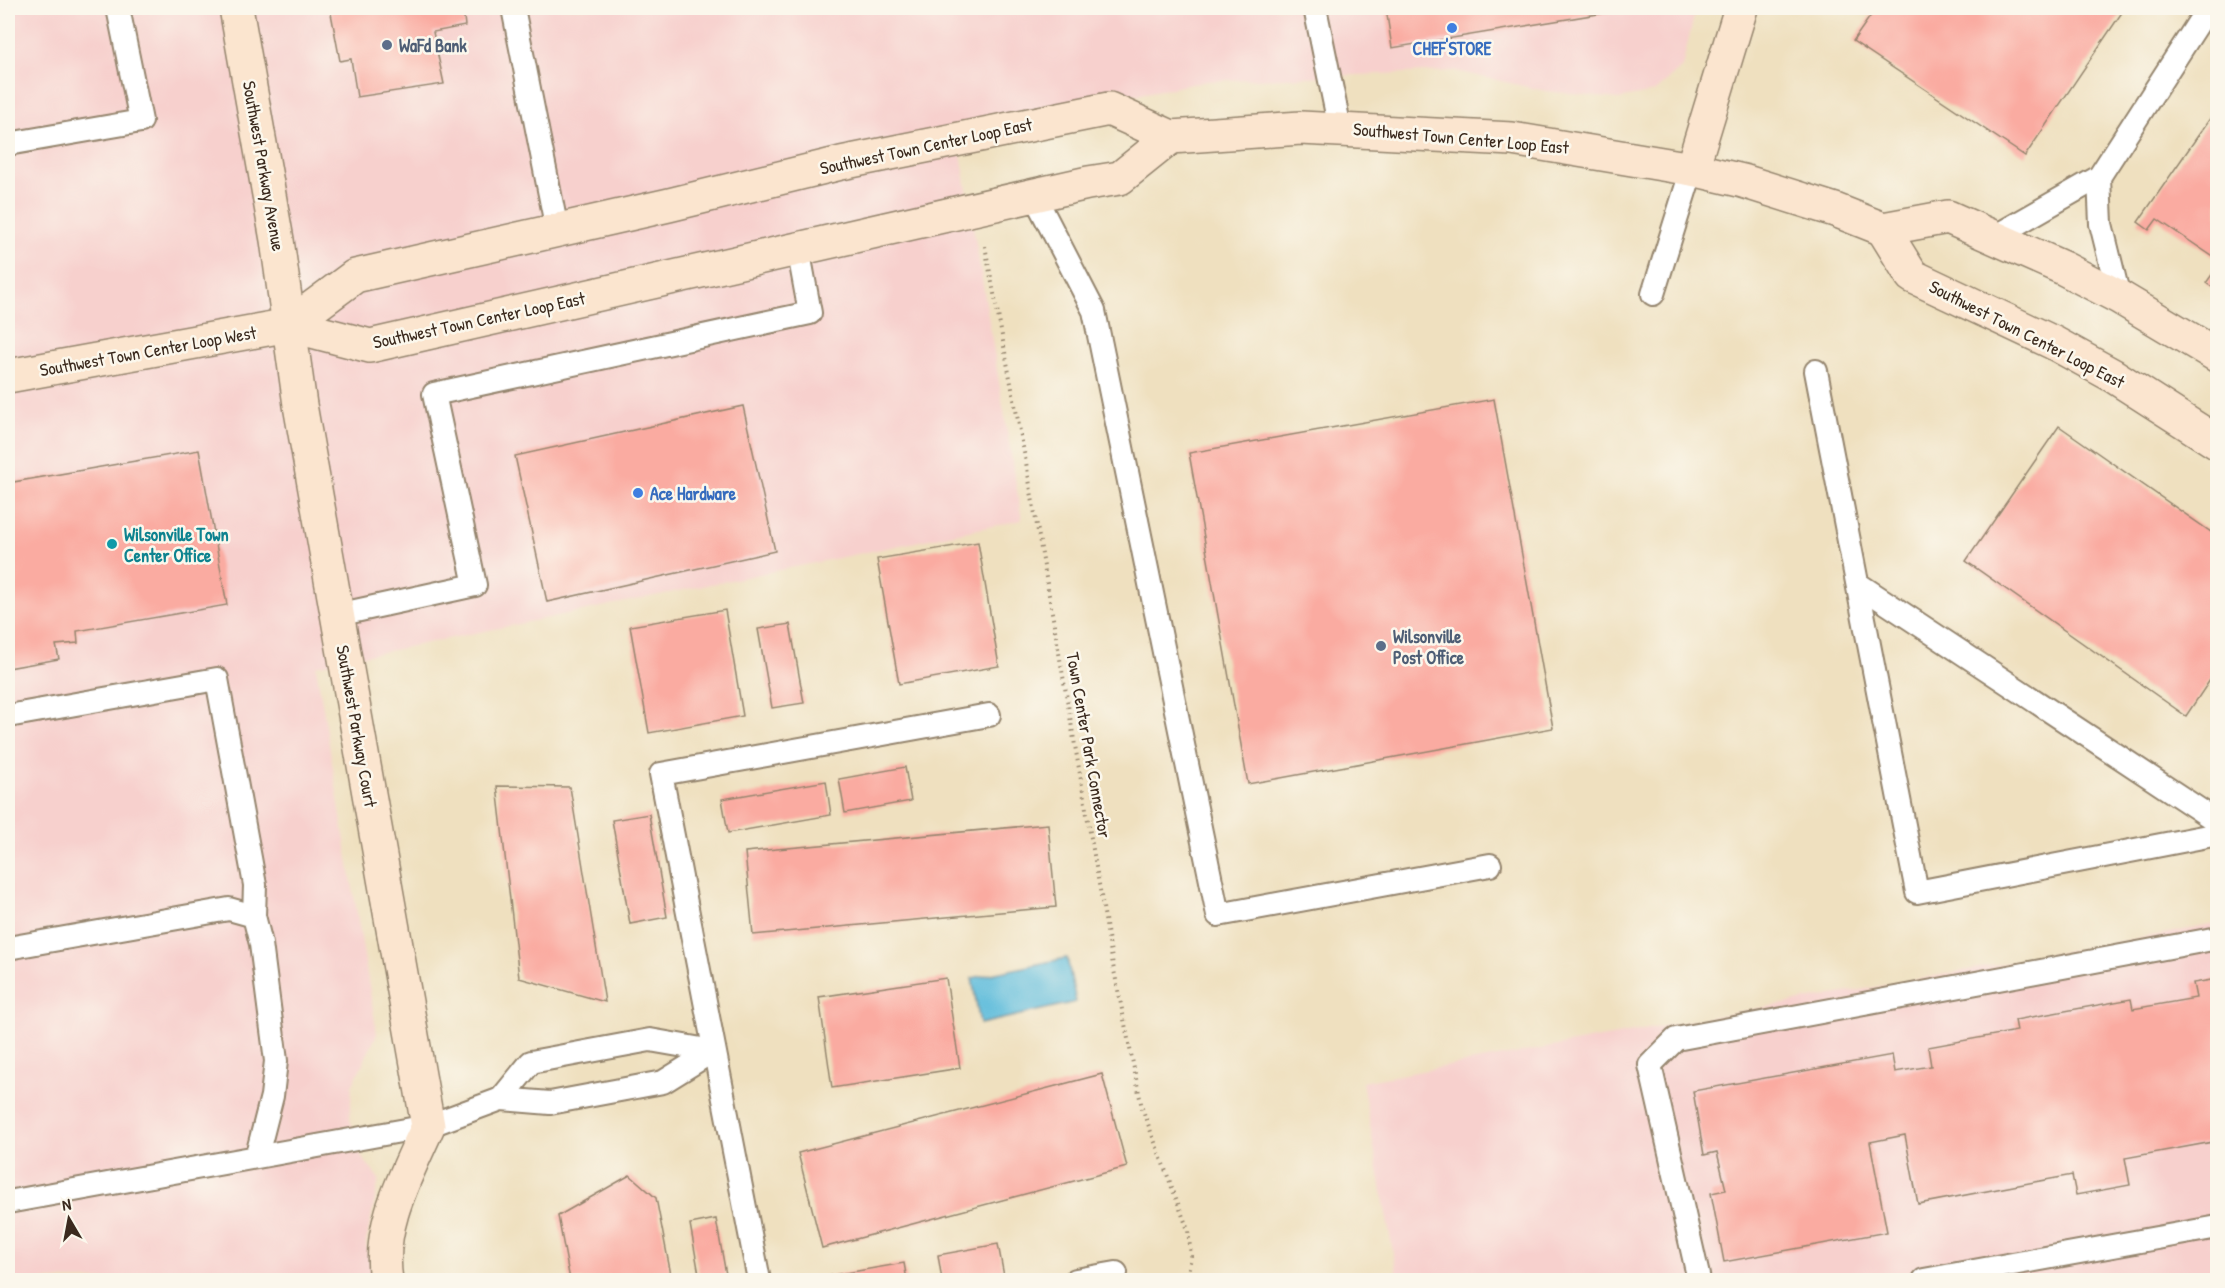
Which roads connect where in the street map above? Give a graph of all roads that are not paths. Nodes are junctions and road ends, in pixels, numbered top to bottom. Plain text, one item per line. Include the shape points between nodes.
1 (118, 8) edge
2 (236, 8) edge
3 (513, 8) edge
4 (1315, 8) edge
5 (1741, 8) edge
6 (2208, 8) edge
7 (1340, 129) junction
8 (1171, 137) junction
9 (8, 144) edge
10 (1692, 169) junction
11 (2099, 177) junction
12 (1034, 195) junction
13 (1883, 229) junction
14 (557, 230) junction
15 (1995, 237) junction
16 (798, 248) junction
17 (1653, 294) dead end
18 (2119, 297) junction
19 (289, 325) junction
20 (2217, 356) edge
21 (1816, 371) dead end
22 (8, 376) edge
23 (2217, 443) edge
24 (1858, 584) junction
25 (337, 615) junction
26 (989, 715) dead end
27 (8, 716) edge
28 (2217, 822) edge
29 (2217, 834) edge
30 (1490, 865) dead end
31 (254, 916) junction
32 (2217, 938) edge
33 (8, 948) edge
34 (713, 1051) junction
35 (501, 1099) junction
36 (428, 1126) junction
37 (257, 1155) junction
38 (8, 1202) edge
39 (2217, 1227) edge
40 (1116, 1273) dead end
41 (386, 1281) edge
42 (759, 1281) edge
43 (1076, 1281) edge
44 (1699, 1281) edge
45 (1924, 1281) edge

1 - 9 lane via 141,122
2 - 19 main road, Southwest Parkway Avenue
3 - 14 lane
4 - 7 lane
5 - 10 main road
6 - 11 lane
7 - 8 main road, Southwest Town Center Loop East via 1245,130
7 - 10 main road, Southwest Town Center Loop East via 1512,139
8 - 12 main road, Southwest Town Center Loop East via 1120,178
8 - 14 main road, Southwest Town Center Loop East via 1109,109 842,163
10 - 13 main road, Southwest Town Center Loop East via 1743,181
10 - 17 lane
11 - 15 lane
11 - 18 lane via 2101,224
12 - 16 main road, Southwest Town Center Loop East
12 - 30 lane via 1094,311 1218,915
13 - 15 main road via 1948,217
13 - 23 main road, Southwest Town Center Loop East via 1912,276 2103,370
14 - 19 main road, Southwest Town Center Loop East via 355,276
15 - 18 main road
16 - 19 main road, Southwest Town Center Loop East via 370,346
16 - 25 lane via 810,313 434,394 475,585
18 - 20 main road
19 - 22 main road, Southwest Town Center Loop West
19 - 25 main road, Southwest Parkway Court
21 - 24 lane
24 - 28 lane
24 - 29 lane via 1917,892
25 - 36 main road, Southwest Parkway Court
26 - 34 lane via 661,774
27 - 31 lane via 217,679 255,885
31 - 33 lane via 229,909
31 - 37 lane via 276,1061 272,1096
32 - 44 lane via 1676,1039 1650,1065
34 - 35 lane via 663,1082 550,1103
34 - 35 lane via 650,1040 531,1062
34 - 42 lane
35 - 36 lane
36 - 37 lane
36 - 41 main road via 394,1205 384,1251
37 - 38 lane
39 - 45 lane
40 - 43 lane

